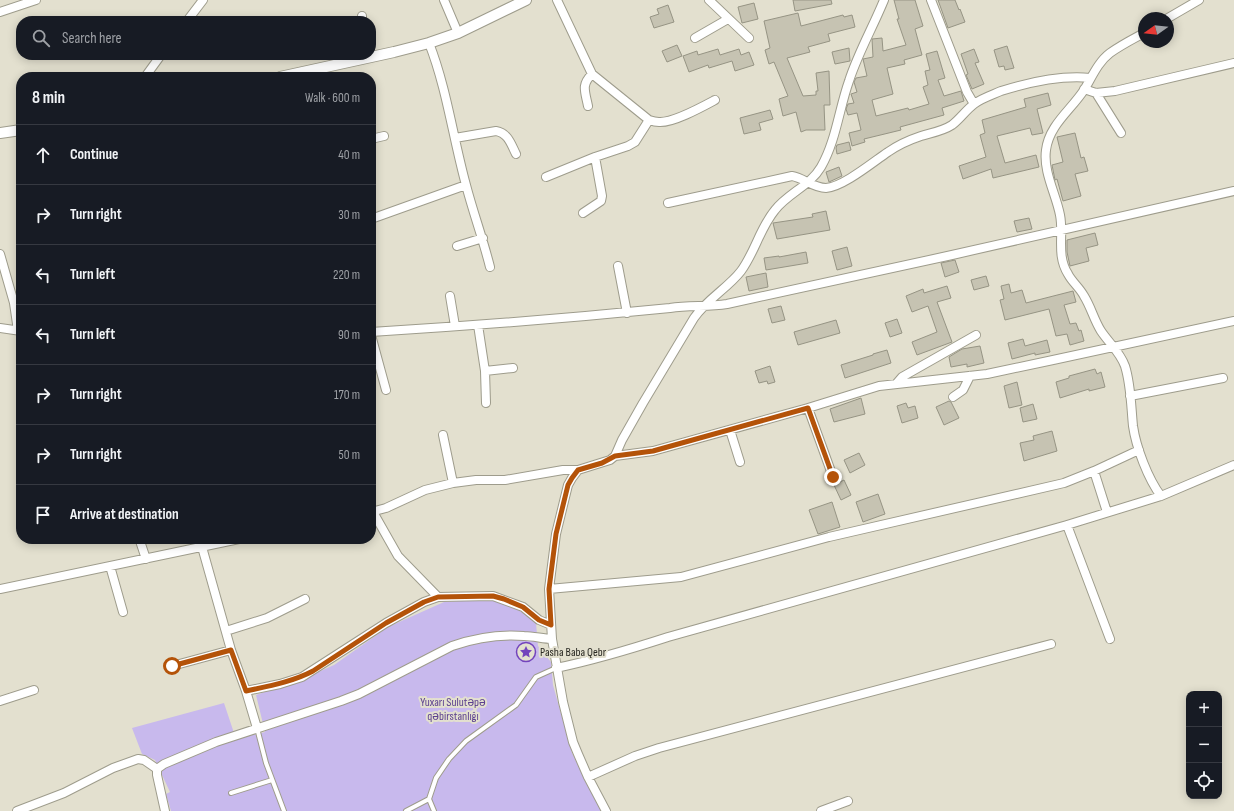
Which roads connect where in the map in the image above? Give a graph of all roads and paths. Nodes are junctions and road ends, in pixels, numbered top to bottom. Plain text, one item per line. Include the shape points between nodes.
1 (36, 0) edge
2 (203, 0) edge
3 (444, 0) edge
4 (524, 0) edge
5 (557, 0) edge
6 (709, 0) edge
7 (884, 0) edge
8 (931, 0) edge
9 (1198, 0) edge
10 (25, 2) edge
11 (0, 12) edge
12 (1174, 14) edge
13 (191, 16) edge
14 (728, 18) junction
15 (458, 33) junction
16 (1138, 36) edge
17 (695, 38) dead end
18 (749, 38) dead end
19 (429, 43) junction
20 (376, 53) edge
21 (157, 60) edge
22 (346, 60) edge
23 (1234, 63) edge
24 (149, 72) edge
25 (317, 72) edge
26 (592, 74) junction
27 (1090, 78) junction
28 (1084, 89) junction
29 (1096, 93) junction
30 (715, 100) dead end
31 (974, 104) junction
32 (588, 106) dead end
33 (649, 120) junction
34 (16, 131) edge
35 (1121, 133) dead end
36 (0, 134) edge
37 (384, 136) dead end
38 (376, 137) edge
39 (454, 138) junction
40 (516, 154) dead end
41 (595, 157) junction
42 (546, 177) dead end
43 (808, 183) junction
44 (466, 185) junction
45 (1234, 191) edge
46 (668, 203) dead end
47 (583, 213) dead end
48 (376, 217) edge
49 (1061, 230) junction
50 (483, 238) junction
51 (457, 246) dead end
52 (0, 254) edge
53 (618, 266) dead end
54 (490, 267) dead end
55 (450, 296) dead end
56 (16, 297) edge
57 (703, 307) junction
58 (627, 312) junction
59 (1234, 321) edge
60 (478, 324) junction
61 (455, 326) junction
62 (0, 328) edge
63 (16, 331) edge
64 (376, 333) edge
65 (976, 334) dead end
66 (1114, 346) junction
67 (376, 352) edge
68 (513, 368) dead end
69 (485, 371) junction
70 (970, 376) junction
71 (1223, 378) dead end
72 (896, 384) junction
73 (386, 390) dead end
74 (1130, 396) junction
75 (953, 397) dead end
76 (486, 403) dead end
77 (808, 408) junction
78 (730, 430) junction
79 (442, 435) dead end
80 (1139, 450) junction
81 (615, 456) junction
82 (740, 462) dead end
83 (1234, 465) edge
84 (578, 470) junction
85 (1094, 471) junction
86 (833, 477) dead end
87 (453, 483) junction
88 (1161, 496) junction
89 (376, 511) edge
90 (1107, 512) junction
91 (376, 519) edge
92 (1067, 525) junction
93 (141, 544) edge
94 (216, 544) edge
95 (202, 547) junction
96 (146, 559) junction
97 (110, 566) junction
98 (0, 589) edge
99 (549, 589) junction
100 (438, 597) junction
101 (305, 599) dead end
102 (123, 612) dead end
103 (551, 625) junction
104 (226, 631) junction
105 (552, 639) junction
106 (1110, 639) dead end
107 (1051, 644) dead end
108 (231, 650) junction
109 (172, 666) dead end
110 (556, 668) junction
111 (34, 690) dead end
112 (246, 691) junction
113 (0, 701) edge
114 (257, 728) junction
115 (157, 769) junction
116 (588, 777) junction
117 (272, 780) junction
118 (231, 793) dead end
119 (429, 799) junction
120 (848, 801) dead end
121 (17, 811) edge
122 (164, 811) edge
123 (284, 811) edge
124 (406, 811) edge
125 (434, 811) edge
126 (606, 811) edge
127 (821, 811) edge

1 - 10 street
2 - 13 street
3 - 15 street
4 - 15 street
5 - 26 street
6 - 14 street
7 - 43 street via 849,79 827,156
8 - 31 street
9 - 12 street
10 - 11 street
14 - 17 street
14 - 18 street
15 - 19 street
16 - 27 street via 1110,53
19 - 20 street
19 - 39 street via 438,67
21 - 24 street
22 - 25 street
23 - 29 street via 1115,91
26 - 32 street via 584,86
26 - 33 street
27 - 28 street
27 - 31 street via 1065,77 1019,85 983,98
28 - 29 street
28 - 49 street via 1059,120 1046,151 1049,175 1060,214
29 - 35 street
30 - 33 street via 667,121
31 - 43 street via 952,125 901,144 845,182 825,188
33 - 41 street via 635,142
34 - 36 street
37 - 38 street
39 - 40 street via 502,132 507,136
39 - 44 street
41 - 42 street
41 - 47 street via 601,201
43 - 46 street via 797,177 783,177
43 - 57 street via 775,210 742,270
44 - 48 street
44 - 50 street
45 - 49 street
49 - 57 street via 727,304
49 - 66 street via 1062,262 1085,297 1094,320
50 - 51 street
50 - 54 street
52 - 56 street
53 - 58 street
55 - 61 street
57 - 58 street via 672,307
57 - 81 street via 685,332 643,403
58 - 60 street
59 - 66 street
60 - 61 street
60 - 69 street
61 - 64 street
62 - 63 street
65 - 72 street via 902,377
66 - 70 street
66 - 74 street via 1125,366
67 - 73 street
68 - 69 street
69 - 76 street
70 - 72 street
70 - 75 street via 962,390
71 - 74 street
72 - 77 street via 873,387
74 - 80 street via 1133,427
77 - 78 street
77 - 86 street
78 - 81 street via 653,451
78 - 82 street
79 - 87 street
80 - 85 street
80 - 88 street
81 - 84 street
83 - 88 street
84 - 87 street via 563,470 504,480
84 - 99 street via 568,485 562,507 553,546
85 - 90 street
85 - 99 street via 1064,483 829,537 681,577
87 - 89 street via 425,490
88 - 90 street
90 - 92 street
91 - 100 street via 398,556
92 - 106 street
92 - 110 street via 668,637 617,654
93 - 96 street
94 - 95 street
95 - 96 street
95 - 104 street
96 - 97 street
97 - 98 street
97 - 102 street
99 - 103 street
100 - 103 street via 493,596 523,607 539,620
100 - 112 street via 386,623 302,677
101 - 104 street via 267,618
103 - 105 street
104 - 108 street
105 - 110 street
105 - 114 street via 500,636 467,641 341,701
107 - 116 street via 659,748
108 - 109 street
108 - 112 street
110 - 116 street via 573,742
110 - 119 lane via 536,677 516,705 466,741 448,759 436,778
111 - 113 street
112 - 114 street
114 - 115 street via 181,756
114 - 117 lane
115 - 121 street via 138,759 113,768 64,793
115 - 122 street
116 - 126 street
117 - 118 lane
117 - 123 lane
119 - 124 lane
119 - 125 lane
120 - 127 street

